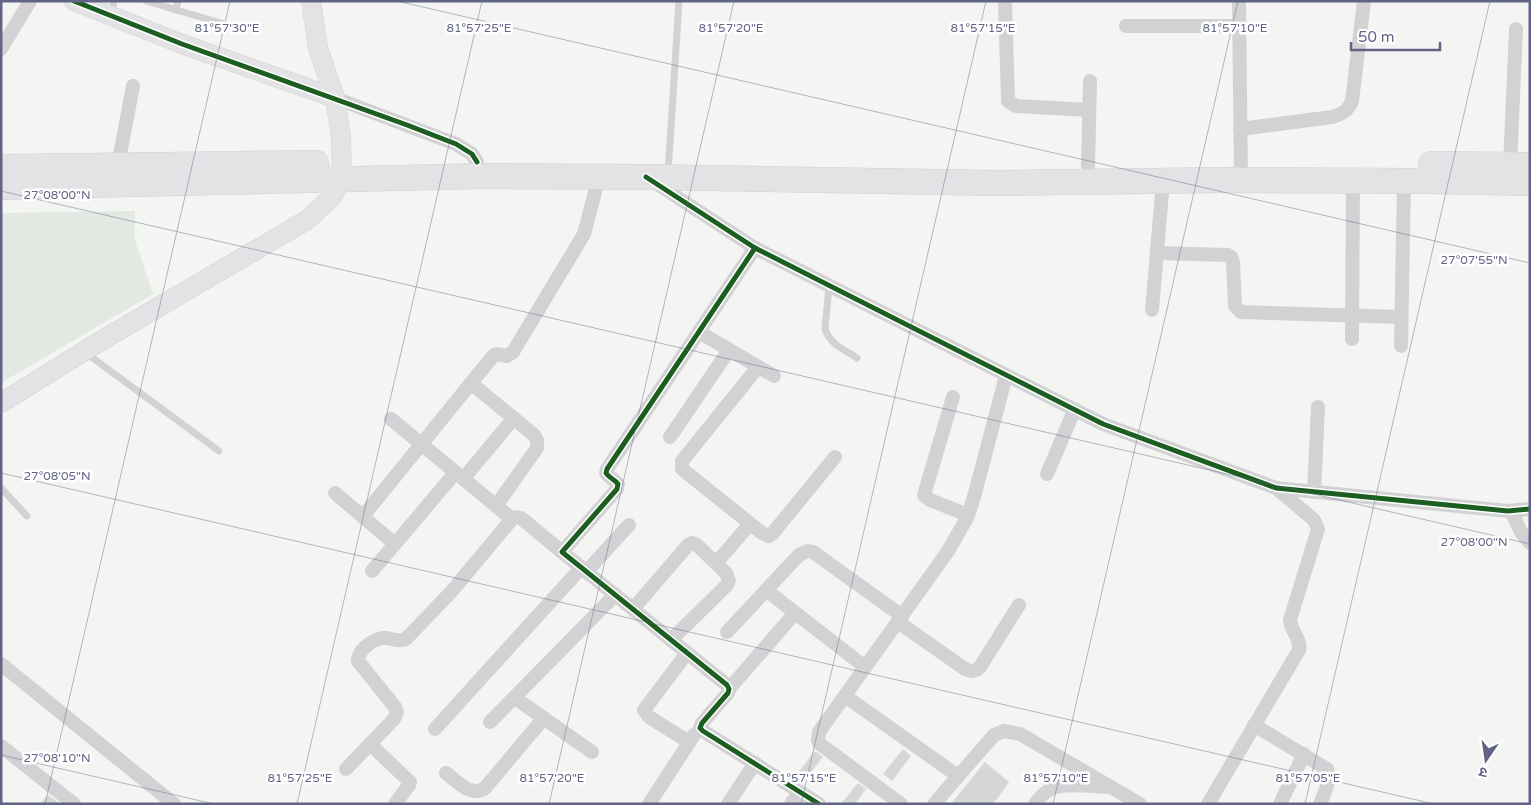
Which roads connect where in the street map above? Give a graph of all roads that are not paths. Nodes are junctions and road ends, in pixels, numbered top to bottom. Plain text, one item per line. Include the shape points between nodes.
1 (30, 1) edge
2 (74, 1) edge
3 (146, 1) edge
4 (178, 1) edge
5 (311, 1) edge
6 (679, 1) edge
7 (1005, 1) edge
8 (1239, 1) edge
9 (1364, 1) edge
10 (112, 8) edge
11 (176, 10) junction
12 (224, 24) dead end
13 (1126, 26) dead end
14 (1240, 26) junction
15 (1516, 29) dead end
16 (1, 49) edge
17 (1090, 80) dead end
18 (133, 86) dead end
19 (335, 98) junction
20 (1089, 110) junction
21 (1240, 129) junction
22 (477, 162) junction
23 (118, 165) junction
24 (1520, 165) edge
25 (1088, 166) junction
26 (1, 167) edge
27 (342, 171) junction
28 (661, 173) junction
29 (1241, 173) junction
30 (599, 177) junction
31 (1164, 181) junction
32 (1353, 181) junction
33 (1404, 181) junction
34 (1530, 183) edge
35 (1, 187) edge
36 (755, 248) junction
37 (1157, 253) junction
38 (829, 286) junction
39 (1152, 310) dead end
40 (1352, 316) junction
41 (1401, 316) junction
42 (699, 332) junction
43 (1352, 339) dead end
44 (1401, 346) dead end
45 (730, 350) junction
46 (84, 351) junction
47 (857, 358) dead end
48 (758, 367) junction
49 (774, 376) dead end
50 (1006, 376) junction
51 (472, 384) junction
52 (953, 397) dead end
53 (1, 403) edge
54 (1318, 407) dead end
55 (1074, 411) junction
56 (514, 418) junction
57 (391, 419) dead end
58 (670, 437) dead end
59 (422, 445) junction
60 (218, 451) dead end
61 (835, 457) dead end
62 (1047, 474) dead end
63 (459, 476) junction
64 (1, 488) edge
65 (1276, 488) junction
66 (1314, 492) junction
67 (335, 493) dead end
68 (496, 506) junction
69 (1530, 508) edge
70 (1511, 511) junction
71 (968, 515) junction
72 (27, 516) dead end
73 (363, 516) junction
74 (512, 519) junction
75 (750, 524) junction
76 (629, 525) dead end
77 (1530, 543) edge
78 (395, 544) junction
79 (562, 552) junction
80 (716, 563) junction
81 (584, 570) junction
82 (372, 572) dead end
83 (766, 590) junction
84 (616, 595) junction
85 (1019, 606) dead end
86 (633, 610) junction
87 (795, 613) junction
88 (900, 619) junction
89 (726, 632) dead end
90 (671, 640) junction
91 (687, 653) junction
92 (1, 664) edge
93 (865, 667) junction
94 (729, 689) junction
95 (845, 696) junction
96 (515, 698) junction
97 (544, 718) junction
98 (490, 722) dead end
99 (702, 723) junction
100 (1254, 725) junction
101 (435, 729) dead end
102 (690, 742) junction
103 (370, 744) junction
104 (1, 746) edge
105 (592, 752) dead end
106 (1304, 754) junction
107 (755, 763) junction
108 (346, 769) dead end
109 (446, 773) dead end
110 (958, 776) junction
111 (1112, 787) junction
112 (800, 792) junction
113 (1136, 803) edge
114 (74, 804) edge
115 (174, 804) edge
116 (395, 804) edge
117 (649, 804) edge
118 (728, 804) edge
119 (791, 804) edge
120 (819, 804) edge
121 (901, 804) edge
122 (934, 804) edge
123 (1035, 804) edge
124 (1208, 804) edge
125 (1280, 804) edge
126 (1320, 804) edge

1 - 16 street
2 - 10 main road
3 - 11 lane
4 - 11 lane
5 - 19 main road via 318,48
6 - 28 lane
7 - 20 street via 1008,100 1016,106
8 - 14 street
9 - 21 street via 1349,109 1332,117
10 - 19 main road via 182,44
11 - 12 lane
13 - 14 street
14 - 21 street
15 - 24 street
17 - 20 street
18 - 23 street
19 - 22 street via 456,144 472,154
19 - 27 main road
20 - 25 street
21 - 29 street
22 - 27 highway
22 - 28 highway via 565,161
23 - 26 highway
23 - 27 highway
24 - 29 highway via 1360,163
25 - 28 highway
25 - 29 highway
27 - 30 highway
27 - 35 highway
27 - 46 main road via 332,197 306,220
28 - 30 highway
28 - 31 highway via 998,183
28 - 36 street
29 - 31 highway
29 - 32 highway
30 - 51 street via 584,234 513,352 507,356 493,356
31 - 37 street
32 - 33 highway
32 - 40 street
33 - 34 highway
33 - 41 street
36 - 38 street
36 - 42 street
37 - 39 street
37 - 40 street via 1232,257 1235,306 1241,312
38 - 47 lane via 826,335
38 - 50 street
40 - 41 street
40 - 43 street
41 - 44 street
42 - 45 street
42 - 79 street via 607,469 608,476 618,484 617,489
45 - 48 street
45 - 58 street
46 - 53 main road
46 - 60 lane
48 - 49 street
48 - 75 street via 681,465
50 - 55 street
50 - 71 street
51 - 56 street
51 - 59 street
52 - 71 street via 924,495
54 - 66 street
55 - 62 street
55 - 65 street
56 - 63 street
56 - 68 street via 534,435 538,444
57 - 59 street
59 - 63 street
59 - 73 street
61 - 75 street via 772,534 765,535
63 - 68 street
63 - 78 street
64 - 72 lane
65 - 66 street
65 - 100 street via 1314,520 1318,529 1290,620 1300,643 1299,650
66 - 70 street
67 - 73 street
68 - 74 street
69 - 70 street
70 - 77 street
71 - 88 street via 948,551
73 - 78 street
74 - 79 street via 520,518
74 - 103 street via 451,592 406,639 378,639 360,652 358,661 396,712 394,719
75 - 80 street
76 - 81 street
78 - 82 street
79 - 81 street
80 - 86 street via 697,545 688,545
80 - 90 street via 728,576 727,586
81 - 84 street
81 - 101 street
83 - 87 street
83 - 88 street via 799,555 813,552
83 - 89 street
84 - 86 street
84 - 96 street
85 - 88 street via 975,671 965,669
86 - 90 street
87 - 93 street
87 - 94 street
88 - 93 street
90 - 91 street
91 - 94 street
91 - 102 street via 644,710 649,717
92 - 115 street
93 - 95 street
94 - 99 street
95 - 110 street
95 - 121 street via 819,732 818,741
96 - 97 street
96 - 98 street
97 - 105 street
97 - 109 street via 480,792 471,791
99 - 102 street
99 - 107 street via 700,728 703,731
100 - 106 street
100 - 124 street
102 - 117 street
103 - 108 street
103 - 116 street via 410,782
104 - 114 street
106 - 125 street
106 - 126 street via 1329,773
107 - 112 street
107 - 118 street
110 - 111 street via 994,735 1004,731 1020,734
110 - 122 street
111 - 113 street
111 - 123 street via 1054,788
112 - 119 street
112 - 120 street

